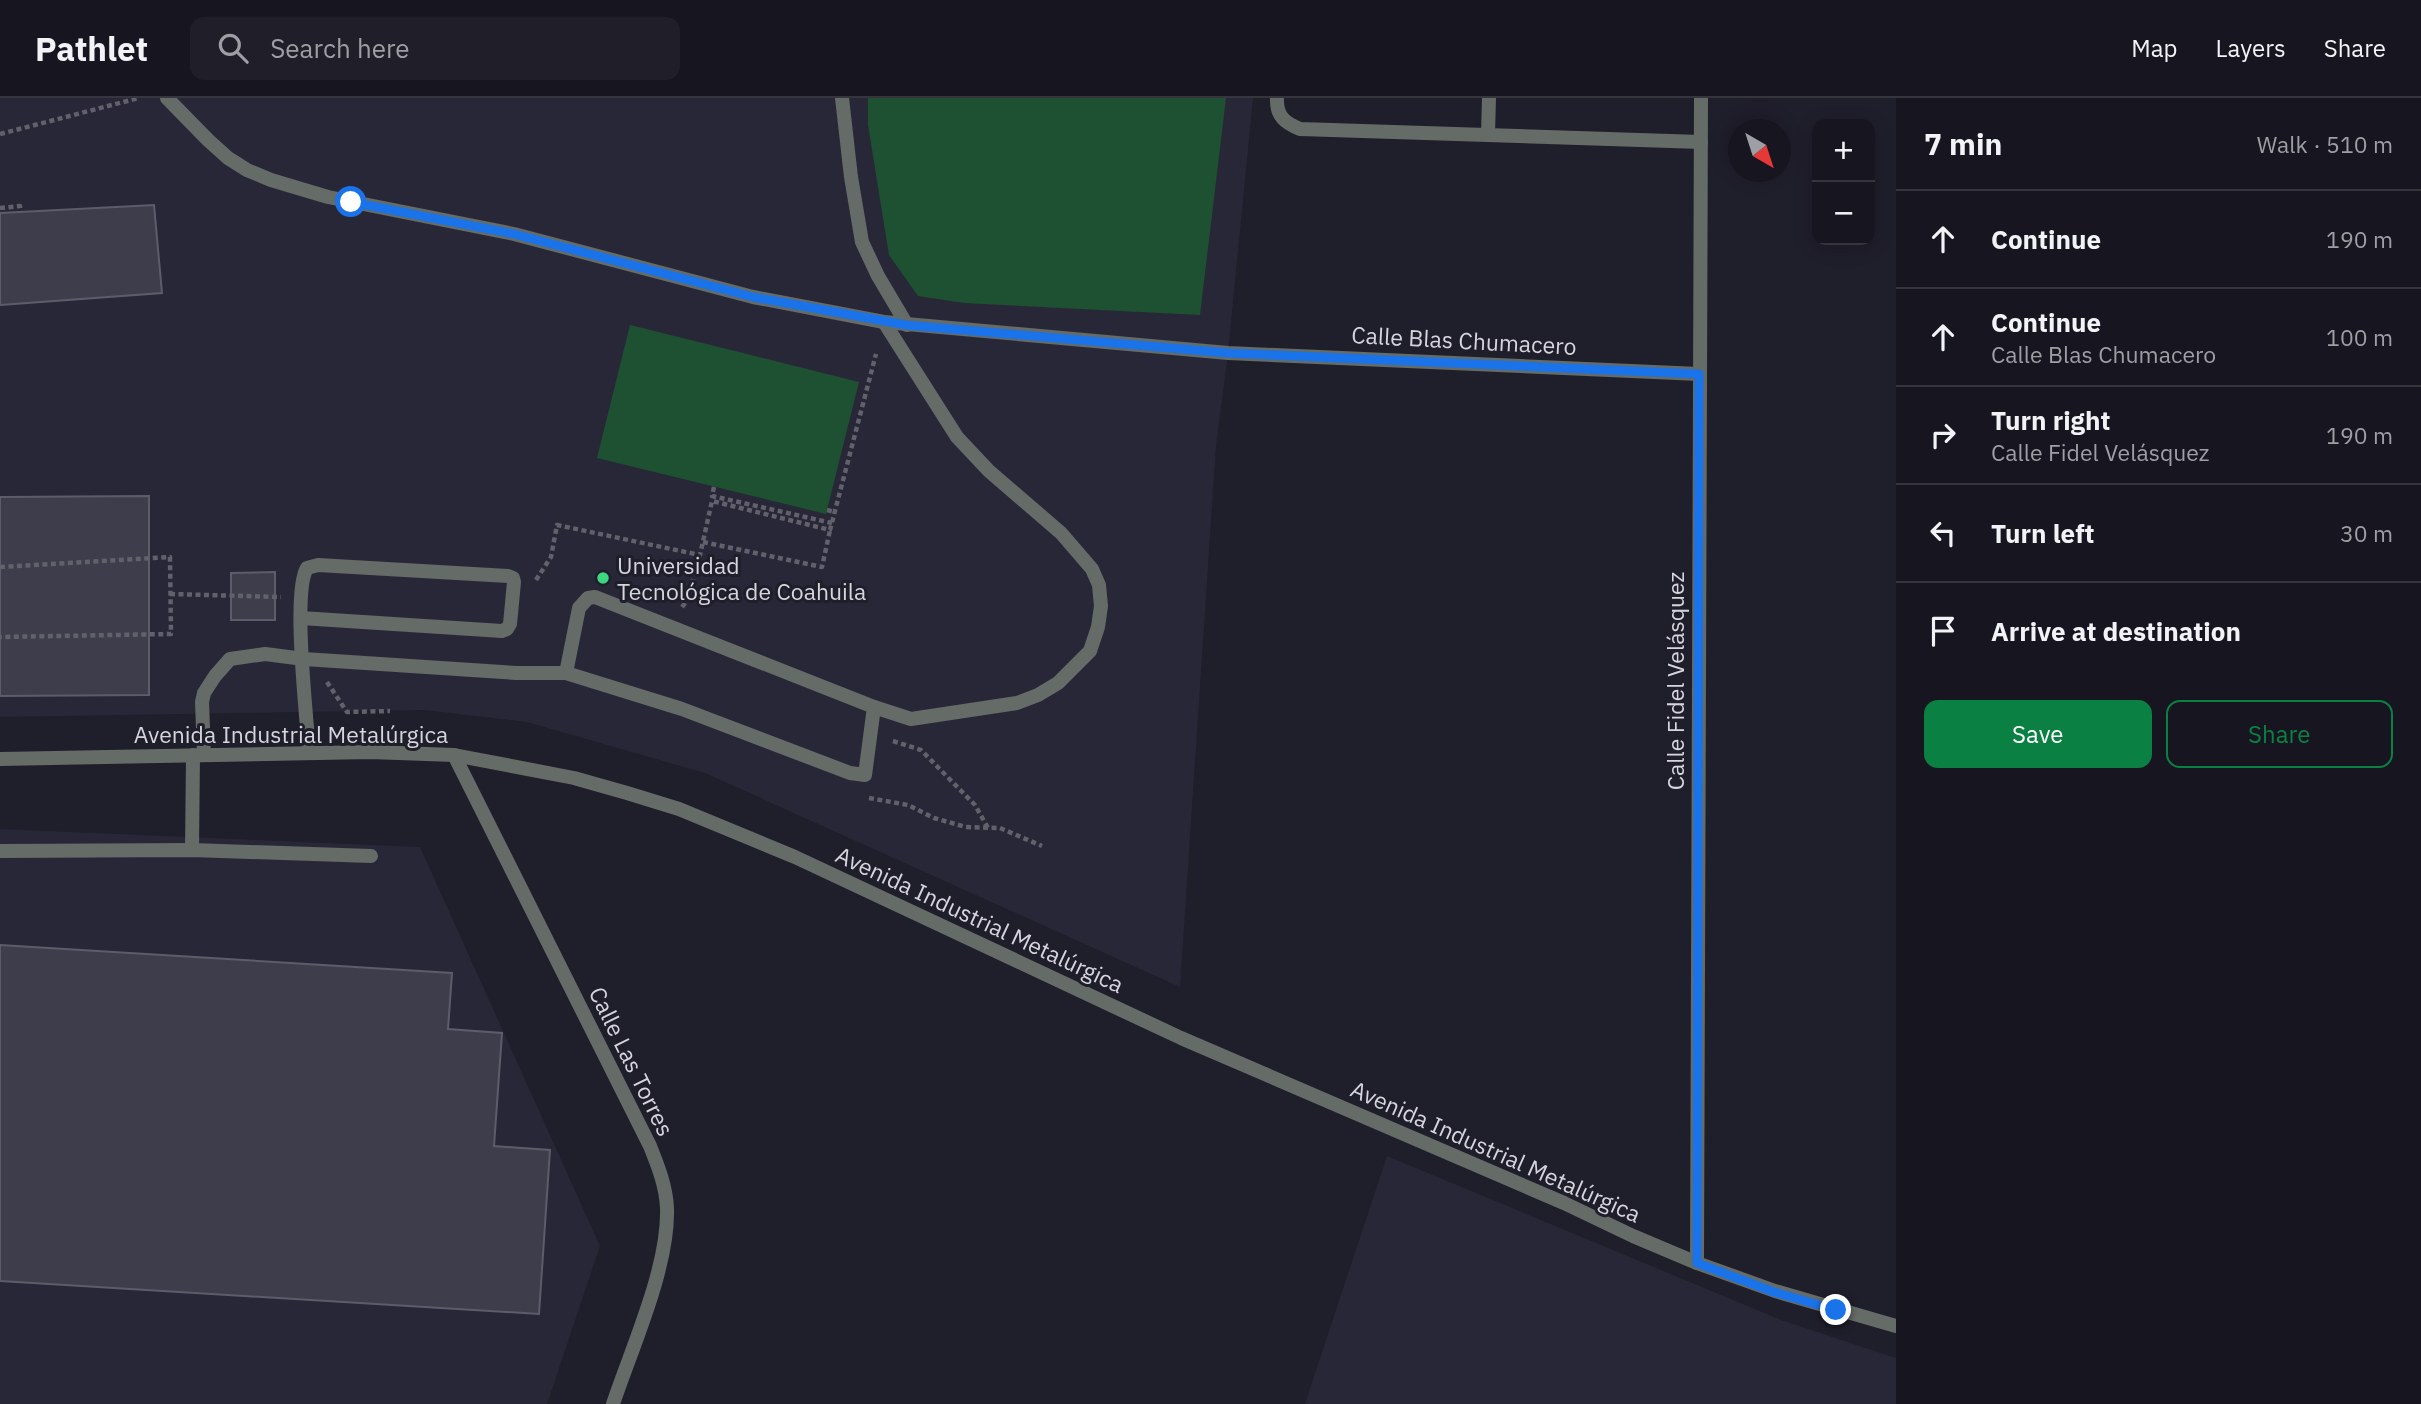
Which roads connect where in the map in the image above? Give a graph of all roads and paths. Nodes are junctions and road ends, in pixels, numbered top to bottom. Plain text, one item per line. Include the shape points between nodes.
1 (139, 98) edge
2 (167, 98) edge
3 (842, 98) edge
4 (1277, 98) edge
5 (1489, 98) edge
6 (1701, 98) edge
7 (0, 134) edge
8 (1488, 134) junction
9 (1701, 142) junction
10 (0, 208) edge
11 (20, 212) dead end
12 (884, 322) junction
13 (906, 325) junction
14 (1699, 374) junction
15 (714, 487) dead end
16 (827, 510) dead end
17 (835, 512) junction
18 (832, 523) junction
19 (830, 530) junction
20 (703, 542) junction
21 (700, 555) junction
22 (0, 567) edge
23 (513, 578) junction
24 (170, 594) junction
25 (275, 596) dead end
26 (301, 618) junction
27 (669, 626) junction
28 (0, 637) edge
29 (309, 659) junction
30 (566, 673) junction
31 (874, 707) junction
32 (390, 711) dead end
33 (872, 734) junction
34 (309, 753) junction
35 (198, 755) junction
36 (454, 755) junction
37 (0, 759) edge
38 (850, 774) junction
39 (988, 828) junction
40 (1042, 846) dead end
41 (192, 850) junction
42 (0, 851) edge
43 (371, 856) dead end
44 (1697, 1263) junction
45 (1896, 1325) edge
46 (613, 1404) edge

1 - 7 path
2 - 12 street, Calle Blas Chumacero via 228,158 271,180 328,197 514,234 753,297
3 - 13 street via 862,242
4 - 8 street via 1280,116 1300,129
5 - 8 street
6 - 9 street, Calle Fidel Velásquez
8 - 9 street
9 - 14 street, Calle Fidel Velásquez
10 - 11 path via 20,206
12 - 13 street, Calle Blas Chumacero
12 - 17 path
12 - 31 street via 957,437 1061,533 1092,569 1101,606 1090,650 1058,683 1038,695 1017,703 911,719
13 - 14 street, Calle Blas Chumacero via 1228,353
14 - 44 street, Calle Fidel Velásquez
15 - 18 path via 712,496
16 - 17 path
17 - 18 path
18 - 19 path
19 - 20 path via 822,567
19 - 20 path via 712,501
20 - 21 path
21 - 23 path via 557,525 551,557 538,580
21 - 27 path via 687,601
22 - 24 path via 170,557
23 - 26 street via 318,565 307,568 302,578
23 - 26 street via 510,624 502,631
24 - 25 path
24 - 28 path via 171,634
26 - 29 street
27 - 30 street via 588,598 579,608
27 - 31 street
29 - 30 street
29 - 32 path via 347,712
29 - 34 street
29 - 35 street via 265,654 230,659 204,693
30 - 38 street via 682,709
31 - 33 street
33 - 38 street via 865,775
33 - 39 path via 921,750 975,805
34 - 35 street, Avenida Industrial Metalúrgica
34 - 36 street, Avenida Industrial Metalúrgica
35 - 37 street, Avenida Industrial Metalúrgica
35 - 41 street
36 - 44 street, Avenida Industrial Metalúrgica via 574,778 679,808 795,857 1181,1038
36 - 46 street, Calle Las Torres via 662,1176 666,1239
38 - 39 path via 851,789 875,801 908,806 965,827
39 - 40 path via 1000,828
41 - 42 street
41 - 43 street
44 - 45 street, Avenida Industrial Metalúrgica via 1774,1292

